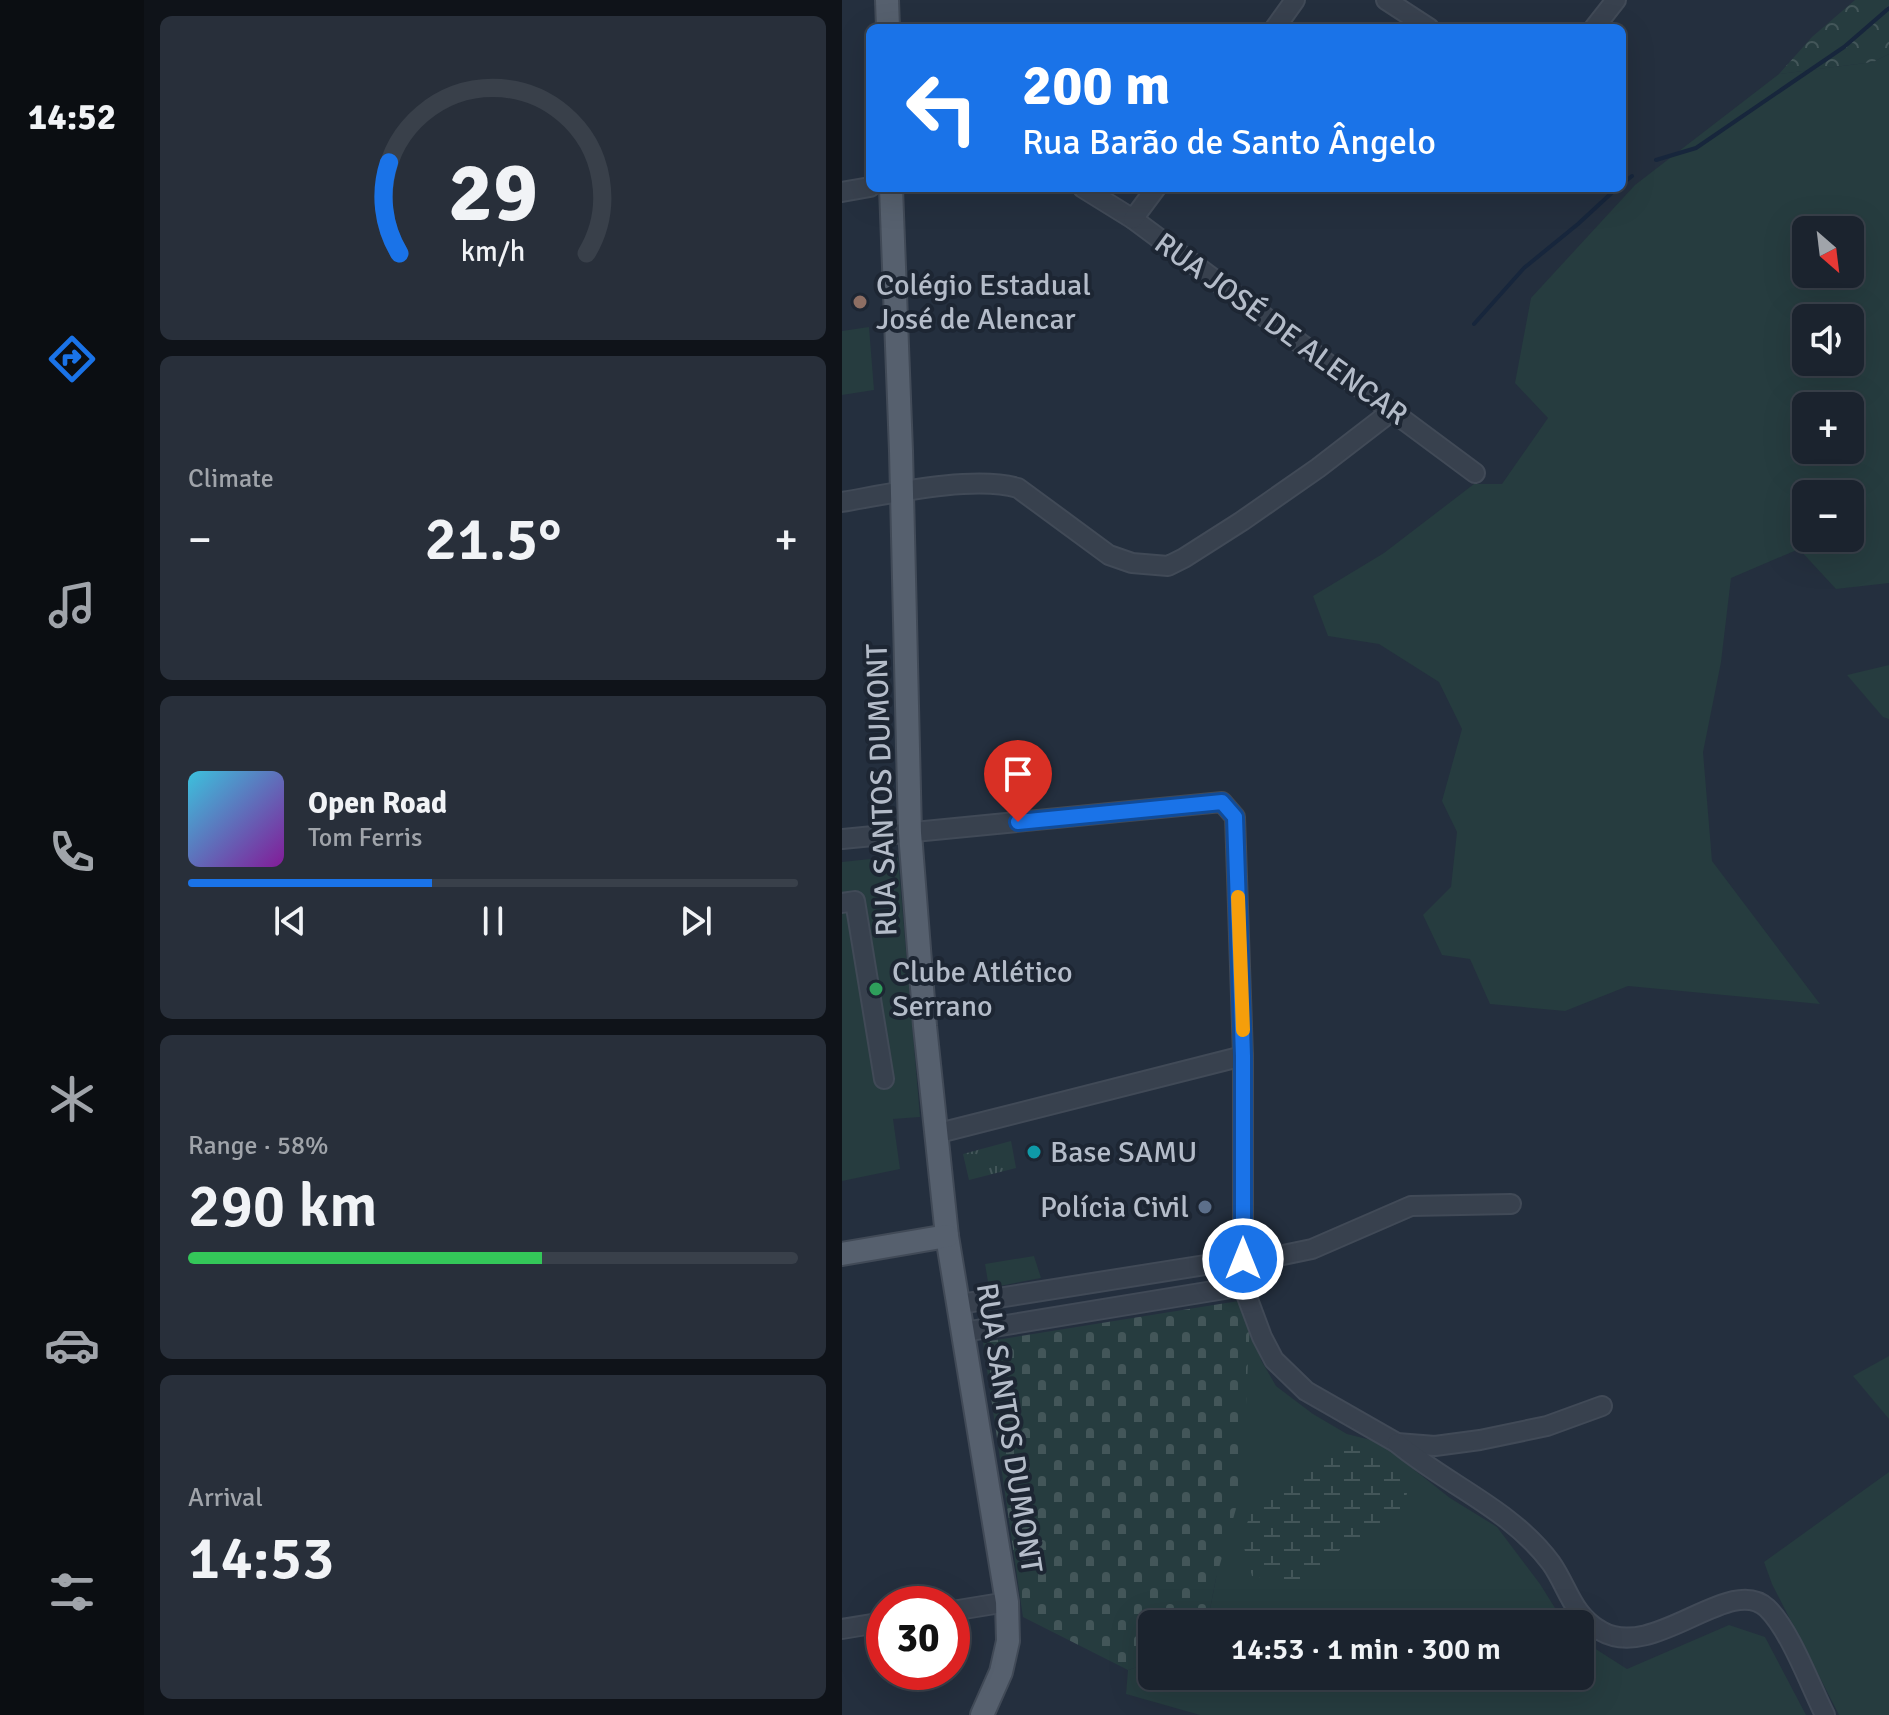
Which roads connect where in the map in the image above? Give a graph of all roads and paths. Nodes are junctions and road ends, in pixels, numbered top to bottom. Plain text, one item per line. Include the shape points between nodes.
1 (887, 0) edge
2 (1295, 0) edge
3 (1386, 0) edge
4 (1616, 0) edge
5 (888, 24) edge
6 (1278, 24) edge
7 (1423, 24) edge
8 (1597, 24) edge
9 (866, 188) edge
10 (842, 192) edge
11 (891, 192) edge
12 (1089, 192) edge
13 (1153, 192) edge
14 (1133, 219) junction
15 (1392, 411) junction
16 (1475, 473) dead end
17 (902, 491) junction
18 (842, 502) edge
19 (910, 833) junction
20 (842, 839) edge
21 (842, 903) edge
22 (1243, 1056) junction
23 (884, 1079) dead end
24 (935, 1134) junction
25 (1511, 1204) dead end
26 (947, 1236) junction
27 (842, 1254) edge
28 (1243, 1261) junction
29 (1243, 1286) junction
30 (960, 1304) junction
31 (964, 1332) junction
32 (1602, 1406) dead end
33 (1397, 1443) junction
34 (1007, 1602) junction
35 (970, 1608) edge
36 (866, 1625) edge
37 (842, 1629) edge
38 (982, 1715) edge
39 (1825, 1715) edge

1 - 5 main road
2 - 6 street
3 - 7 street
4 - 8 street
9 - 10 street
11 - 17 main road, RUA SANTOS DUMONT
12 - 14 street, RUA JOSÉ DE ALENCAR
13 - 14 street
14 - 15 street, RUA JOSÉ DE ALENCAR
15 - 16 street, RUA JOSÉ DE ALENCAR
15 - 17 street via 1293,486 1168,566 1109,555 1018,488 1002,483
17 - 18 street
17 - 19 main road, RUA SANTOS DUMONT
19 - 20 street
19 - 22 street via 1222,802 1235,817
19 - 24 main road, RUA SANTOS DUMONT
21 - 23 street via 855,901
22 - 24 street
22 - 28 street
24 - 26 main road, RUA SANTOS DUMONT
25 - 28 street via 1411,1206 1312,1249
26 - 27 main road
26 - 30 main road, RUA SANTOS DUMONT
28 - 29 street
28 - 30 street
29 - 31 street
29 - 33 street via 1262,1337 1289,1378
30 - 31 main road, RUA SANTOS DUMONT
31 - 34 main road, RUA SANTOS DUMONT
32 - 33 street via 1547,1426 1480,1440 1435,1446
33 - 39 street via 1519,1530 1551,1564 1573,1607 1601,1631 1625,1639 1658,1634 1730,1602 1748,1598 1765,1606 1781,1626
34 - 35 street
34 - 38 main road, RUA SANTOS DUMONT via 1008,1641
36 - 37 street

